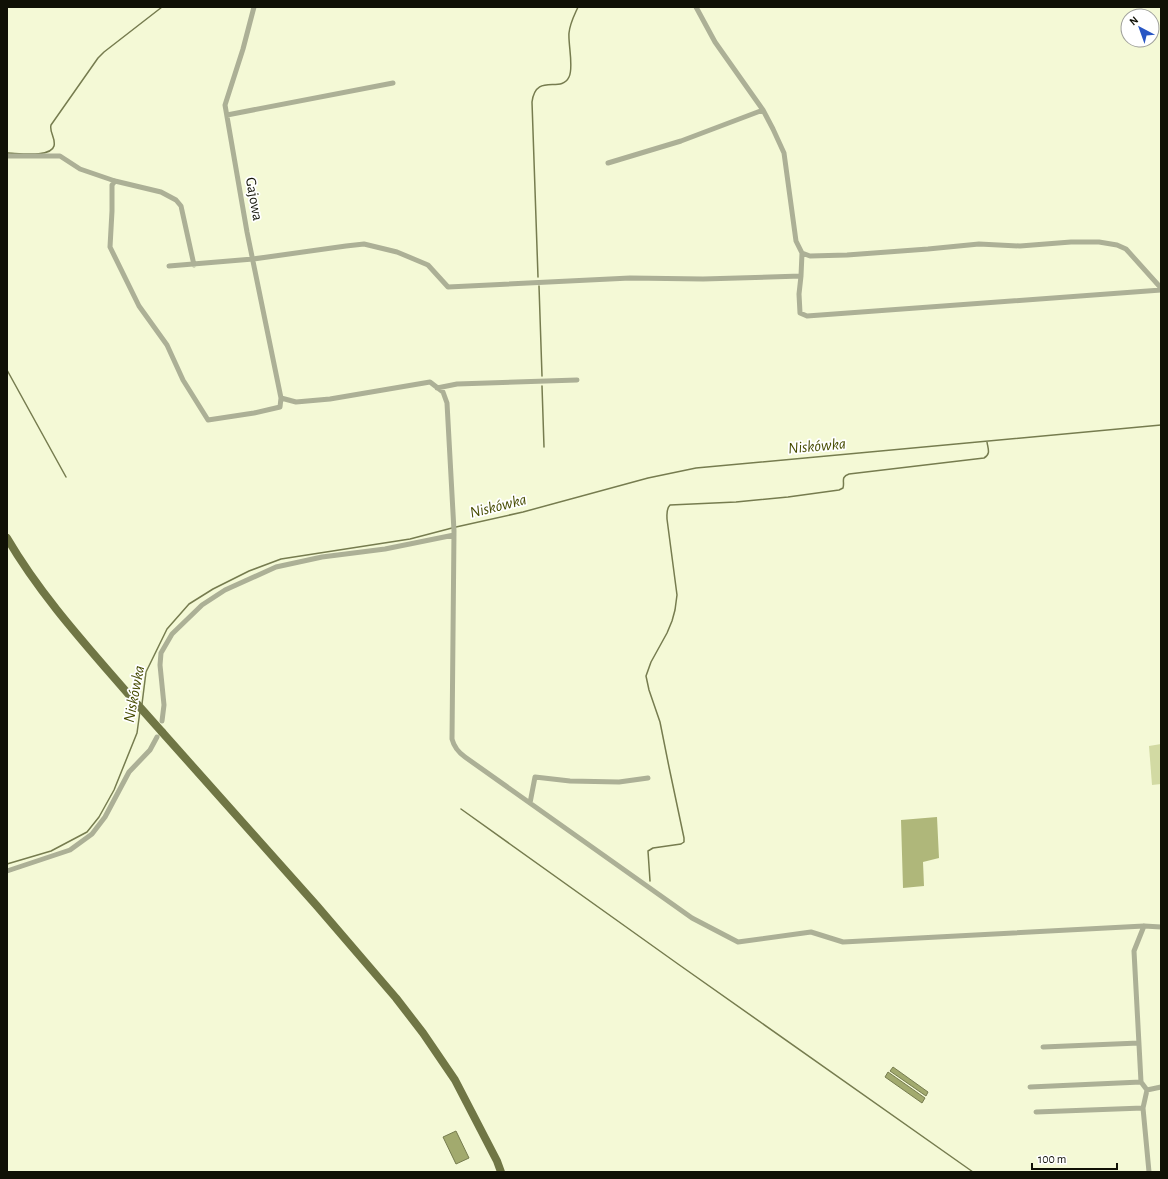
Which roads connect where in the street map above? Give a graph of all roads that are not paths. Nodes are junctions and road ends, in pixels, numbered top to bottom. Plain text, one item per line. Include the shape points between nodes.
1 (254, 7) edge
2 (696, 7) edge
3 (393, 83) dead end
4 (763, 110) junction
5 (227, 115) junction
6 (7, 156) edge
7 (608, 163) dead end
8 (114, 181) junction
9 (802, 253) junction
10 (253, 259) junction
11 (194, 265) junction
12 (169, 266) dead end
13 (802, 276) junction
14 (1161, 289) edge
15 (577, 380) dead end
16 (437, 388) junction
17 (281, 398) junction
18 (454, 533) junction
19 (7, 538) edge
20 (162, 721) dead end
21 (159, 735) junction
22 (648, 778) dead end
23 (530, 803) junction
24 (7, 871) edge
25 (1144, 926) junction
26 (1161, 927) edge
27 (1139, 1043) junction
28 (1043, 1047) dead end
29 (1141, 1082) junction
30 (1030, 1087) dead end
31 (1161, 1087) edge
32 (1147, 1090) junction
33 (1144, 1108) junction
34 (1036, 1112) dead end
35 (501, 1172) edge
36 (1149, 1172) edge

1 - 5 street, Gajowa via 225,105
2 - 4 street via 714,42
3 - 5 street
4 - 7 street via 681,141
4 - 9 street via 784,153 796,241
5 - 10 street, Gajowa
6 - 8 street via 60,156 80,169
8 - 11 street via 161,192 176,200 181,206
8 - 17 street via 110,247 139,306 167,345 183,380 208,420 280,407
9 - 13 street
9 - 14 street via 810,256 840,255 980,244 1020,246 1100,242 1126,249
10 - 11 street
10 - 13 street via 364,244 398,252 428,265 448,287 622,278
10 - 17 street, Gajowa
11 - 12 street
13 - 14 street via 799,294 800,313 806,316
15 - 16 street via 457,384
16 - 17 street via 430,382 330,400 296,402
16 - 18 street via 447,403
18 - 20 street via 385,549 322,557 276,567 226,590 202,605 172,634 161,653 164,705
18 - 23 street via 454,747
19 - 21 main road, bridge via 20,560 67,623 130,696
21 - 24 street via 150,750 129,772 92,834 70,850
21 - 35 main road via 316,906 396,998 455,1080
22 - 23 street via 619,782 535,777
23 - 25 street via 692,918 738,942 811,932 843,942
25 - 26 street
25 - 27 street via 1134,951
27 - 28 street
27 - 29 street
29 - 30 street
29 - 32 street
31 - 32 street
32 - 33 street
33 - 34 street
33 - 36 street

